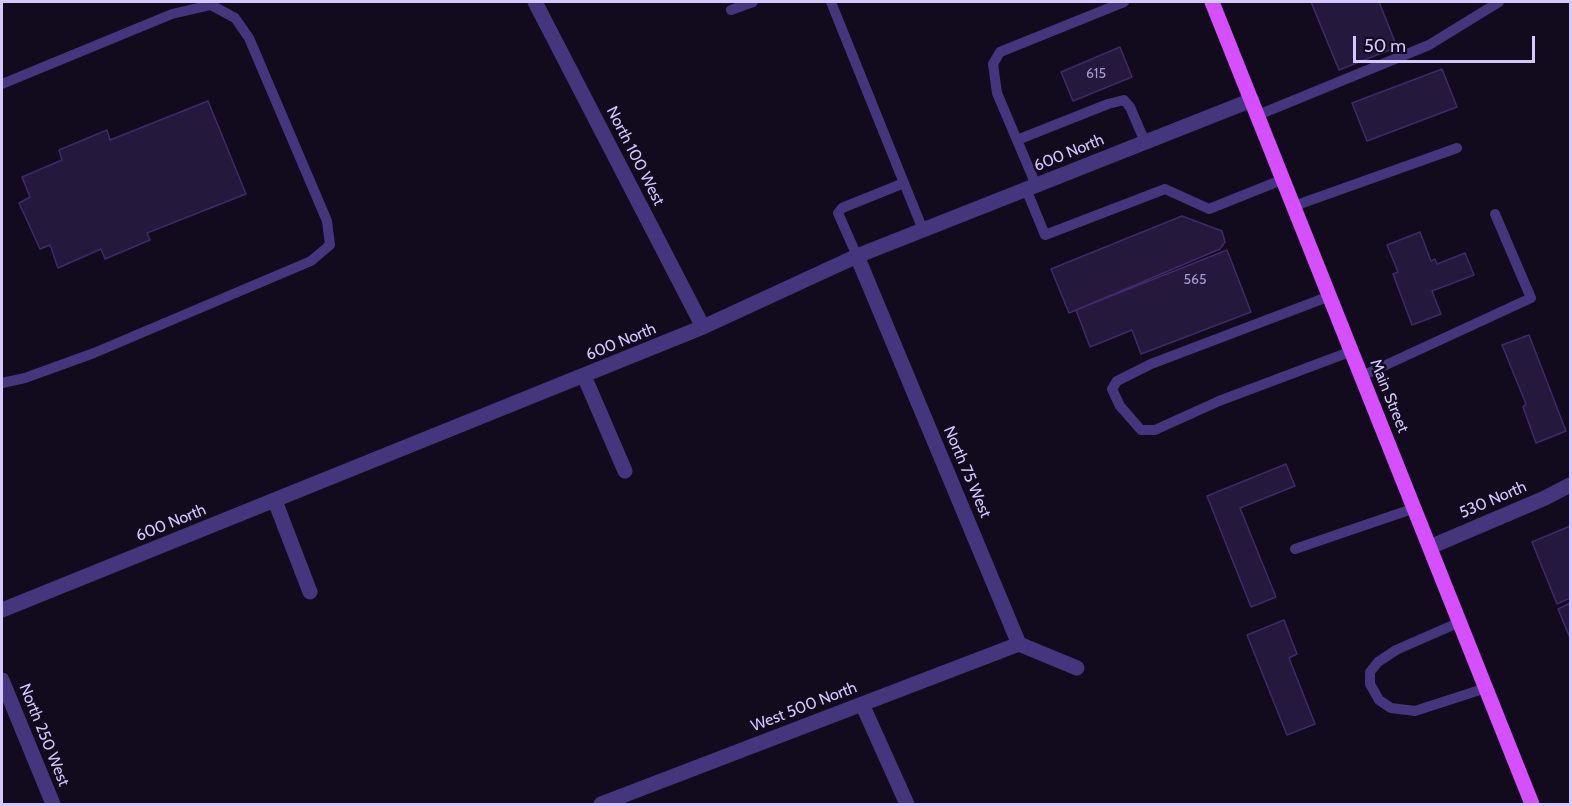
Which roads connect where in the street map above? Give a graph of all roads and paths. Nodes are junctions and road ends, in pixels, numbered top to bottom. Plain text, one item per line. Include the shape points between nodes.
1 (535, 2) edge
2 (753, 2) edge
3 (831, 2) edge
4 (1124, 2) edge
5 (1212, 2) edge
6 (1499, 2) edge
7 (731, 10) dead end
8 (2, 84) edge
9 (1252, 100) junction
10 (1258, 115) junction
11 (1017, 140) junction
12 (1145, 142) junction
13 (1457, 148) dead end
14 (1284, 179) junction
15 (904, 183) junction
16 (1031, 187) junction
17 (1294, 206) junction
18 (1495, 214) dead end
19 (923, 230) junction
20 (857, 256) junction
21 (1330, 296) junction
22 (703, 327) junction
23 (1352, 351) junction
24 (584, 376) junction
25 (1362, 376) junction
26 (2, 383) edge
27 (625, 471) dead end
28 (1570, 485) edge
29 (275, 501) junction
30 (1414, 508) junction
31 (1430, 547) junction
32 (1295, 549) dead end
33 (310, 592) dead end
34 (2, 610) edge
35 (1460, 622) junction
36 (1019, 644) junction
37 (1077, 668) dead end
38 (2, 680) edge
39 (1486, 688) junction
40 (862, 704) junction
41 (53, 804) edge
42 (601, 804) edge
43 (907, 804) edge
44 (1532, 804) edge

1 - 22 street, North 100 West
2 - 7 lane
3 - 15 lane
4 - 11 lane via 1000,52 993,64 997,93
5 - 9 main road, Main Street
6 - 10 lane via 1430,45
8 - 26 lane via 172,14 210,5 235,18 249,38 327,221 330,245 311,261 159,326 94,353
9 - 10 main road, Main Street
9 - 12 street, 600 North
10 - 14 main road, Main Street
11 - 12 lane via 1124,100
11 - 16 lane
12 - 16 street, 600 North
13 - 17 lane
14 - 16 lane via 1209,209 1165,189 1045,235
14 - 17 main road, Main Street
15 - 19 lane
15 - 20 lane via 838,213
16 - 19 street, 600 North
17 - 21 main road, Main Street
18 - 25 lane via 1531,298
19 - 20 street, 600 North
20 - 22 street, 600 North
20 - 36 street, North 75 West
21 - 23 main road, Main Street
21 - 23 lane via 1151,364 1117,381 1112,389 1120,406 1141,430 1155,430
22 - 24 street, 600 North
23 - 25 main road, Main Street
24 - 27 street
24 - 29 street, 600 North
25 - 30 main road, Main Street
28 - 31 street, 530 North
29 - 33 street
29 - 34 street, 600 North
30 - 31 main road, Main Street
30 - 32 lane
31 - 35 main road, Main Street
35 - 39 main road, Main Street
35 - 39 lane via 1378,662 1370,672 1370,684 1379,700 1391,708 1415,711
36 - 37 street
36 - 40 street, West 500 North
38 - 41 street, North 250 West
39 - 44 main road, Main Street
40 - 42 street, West 500 North
40 - 43 street

